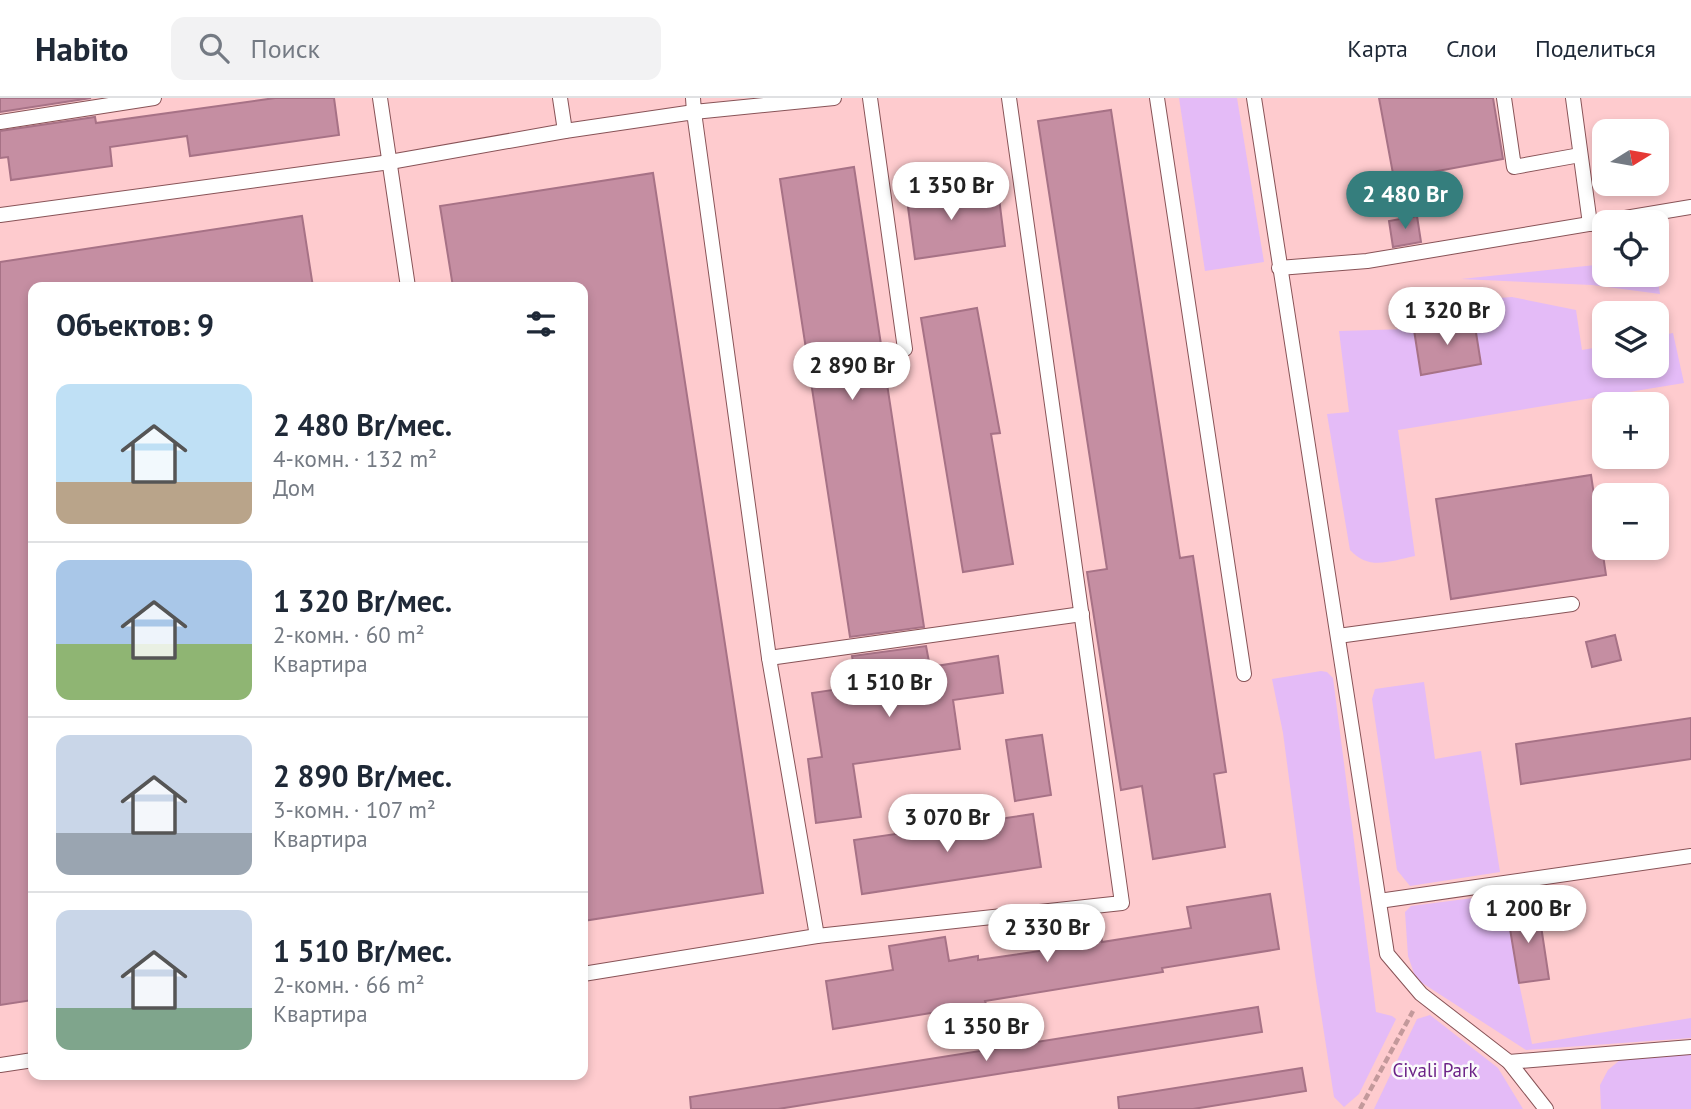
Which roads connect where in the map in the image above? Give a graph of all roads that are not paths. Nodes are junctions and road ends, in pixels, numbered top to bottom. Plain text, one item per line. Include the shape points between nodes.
1 (154, 98) edge
2 (380, 98) edge
3 (560, 98) edge
4 (834, 98) edge
5 (870, 98) edge
6 (1009, 98) edge
7 (1157, 98) edge
8 (1254, 98) edge
9 (1504, 98) edge
10 (1573, 98) edge
11 (694, 105) edge
12 (0, 122) edge
13 (565, 131) junction
14 (1580, 155) junction
15 (390, 162) junction
16 (1691, 207) edge
17 (0, 215) edge
18 (1590, 224) junction
19 (1279, 268) junction
20 (407, 282) edge
21 (905, 349) dead end
22 (1572, 604) dead end
23 (1082, 614) junction
24 (1338, 636) junction
25 (769, 658) junction
26 (1244, 674) dead end
27 (1691, 856) edge
28 (1379, 901) junction
29 (817, 936) junction
30 (588, 973) edge
31 (1691, 1047) edge
32 (28, 1061) edge
33 (1509, 1062) junction
34 (0, 1065) edge
35 (1546, 1109) edge

1 - 12 lane
2 - 15 lane
3 - 13 lane
4 - 11 lane
5 - 21 lane
6 - 23 lane
7 - 26 lane
8 - 19 lane
9 - 14 lane via 1514,167
10 - 14 lane
11 - 13 lane
11 - 25 lane
13 - 15 lane
14 - 18 lane
15 - 17 lane
15 - 20 lane
16 - 18 lane
18 - 19 lane via 1367,261
19 - 24 lane
22 - 24 lane
23 - 25 lane
23 - 29 lane via 1122,903
24 - 28 lane
25 - 29 lane
27 - 28 lane
28 - 33 lane via 1387,954 1422,994
29 - 30 lane
31 - 33 lane
32 - 34 lane
33 - 35 lane

